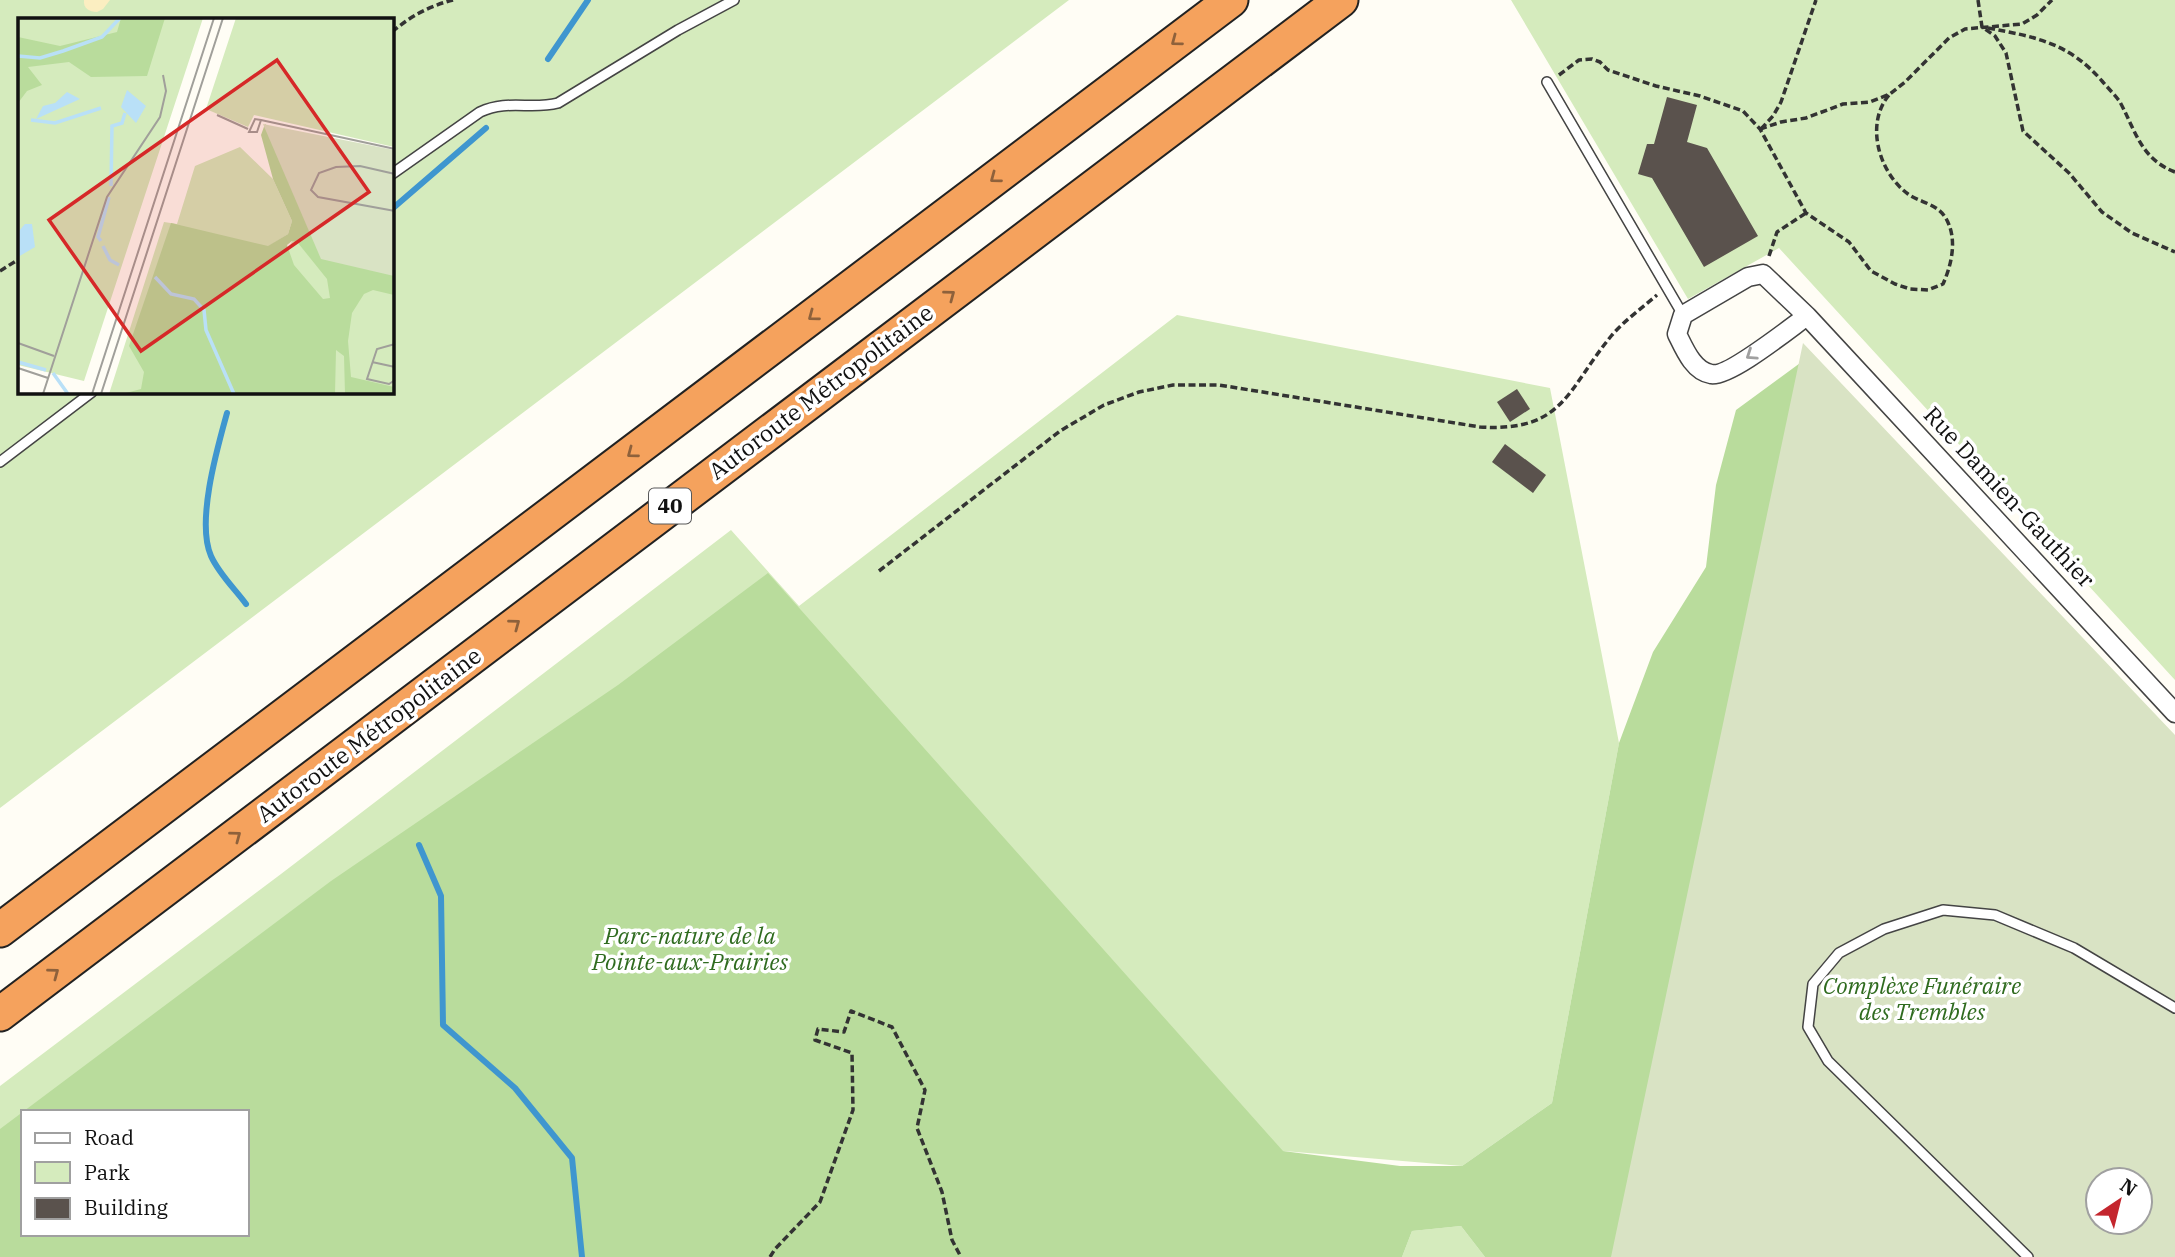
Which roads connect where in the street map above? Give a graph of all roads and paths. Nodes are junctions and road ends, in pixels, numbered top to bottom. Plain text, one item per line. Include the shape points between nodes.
1 (453, 0) edge
2 (734, 0) edge
3 (1231, 0) edge
4 (1341, 0) edge
5 (1816, 0) edge
6 (1978, 0) edge
7 (2052, 0) edge
8 (1982, 27) junction
9 (394, 30) edge
10 (1547, 82) joint
11 (1890, 94) junction
12 (1760, 129) junction
13 (2175, 172) edge
14 (394, 173) edge
15 (1806, 213) junction
16 (2175, 252) edge
17 (18, 260) edge
18 (0, 271) edge
19 (1763, 274) junction
20 (1666, 287) junction
21 (1683, 315) junction
22 (1807, 316) junction
23 (89, 394) edge
24 (0, 462) edge
25 (879, 571) dead end
26 (2175, 713) edge
27 (0, 930) edge
28 (2175, 1008) edge
29 (0, 1014) edge
30 (770, 1257) edge
31 (961, 1257) edge
32 (2028, 1257) edge

1 - 9 path via 411,16
2 - 14 lane via 558,103 512,104 480,112
3 -> 27 highway
29 -> 4 highway, Autoroute Métropolitaine / 40
5 - 12 path via 1781,102
6 - 8 path
7 - 8 path via 2022,24
8 - 11 path via 1949,38
8 - 13 path via 2036,37 2088,64 2118,100 2147,155
8 - 16 path via 1996,36 2006,53 2023,131 2108,217
10 - 12 path via 1579,60 1592,59 1608,70 1743,111
10 - 20 lane
11 - 12 path via 1870,102 1843,103
11 - 15 path via 1877,117 1881,160 1909,194 1944,215 1953,245 1943,284 1928,290 1895,284 1871,271 1849,242
12 - 15 path
15 - 19 path via 1777,232
17 - 18 path
19 - 21 street via 1748,277
19 - 22 street, Rue Damien-Gauthier
20 - 21 lane
20 - 25 path via 1615,331 1562,404 1542,420 1504,429 1480,427 1219,385 1173,385 1139,392 1104,405 1060,431
22 -> 21 street via 1749,358 1723,373 1711,374 1696,366 1677,334
22 - 26 street, Rue Damien-Gauthier
23 - 24 lane
28 - 32 lane via 2074,948 1995,915 1943,910 1884,929 1839,953 1813,984 1808,1027 1828,1061
30 - 31 path via 820,1202 853,1110 852,1054 815,1040 818,1028 844,1032 852,1011 892,1027 925,1090 917,1128

